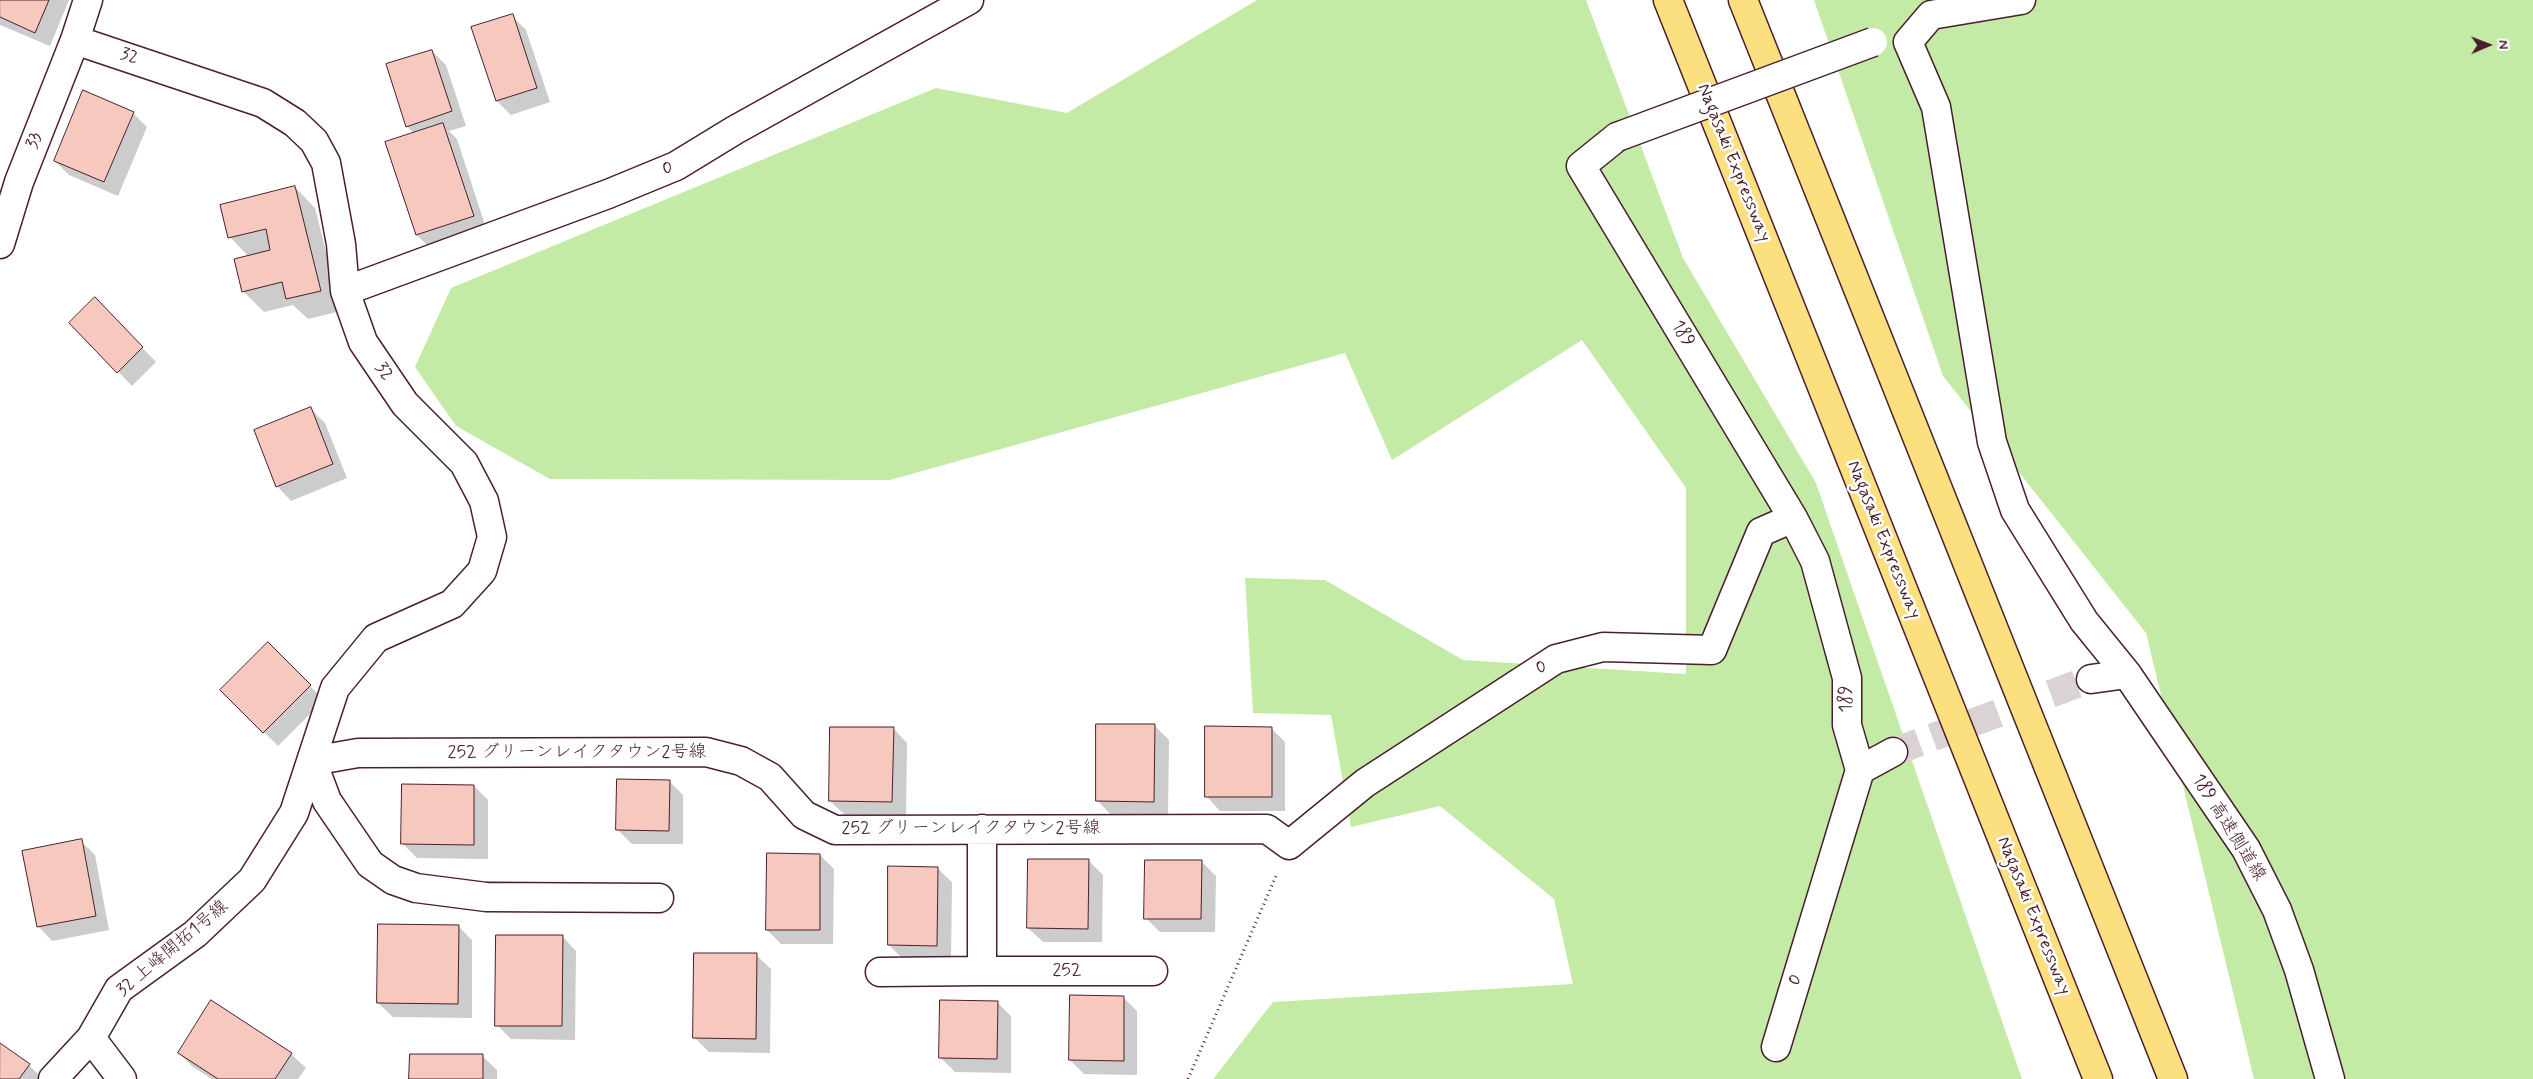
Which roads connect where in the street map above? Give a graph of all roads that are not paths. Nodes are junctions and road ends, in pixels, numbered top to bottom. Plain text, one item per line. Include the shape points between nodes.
1 (88, 0) edge
2 (969, 0) edge
3 (1668, 0) edge
4 (1743, 0) edge
5 (2021, 0) edge
6 (75, 40) junction
7 (1908, 42) junction
8 (0, 244) edge
9 (345, 291) junction
10 (1793, 518) junction
11 (2127, 674) junction
12 (2091, 679) tunnel mouth
13 (1893, 752) tunnel mouth
14 (312, 761) junction
15 (1860, 770) junction
16 (1267, 829) joint
17 (982, 830) junction
18 (659, 898) dead end
19 (982, 971) junction
20 (1153, 971) dead end
21 (880, 972) dead end
22 (91, 1038) junction
23 (1776, 1047) dead end
24 (53, 1079) edge
25 (122, 1079) edge
26 (2098, 1079) edge
27 (2172, 1079) edge
28 (2330, 1079) edge

1 - 6 street, 33
2 - 9 street, 0 via 676,166
3 - 26 highway, Nagasaki Expressway
4 - 27 highway
5 - 7 street via 1931,15
6 - 8 street, 33 via 19,182
6 - 9 street, 32 via 232,91 263,103 295,123 314,141 326,163 341,244
7 - 10 street, 189, bridge via 1873,42 1617,136 1581,166
7 - 11 street via 1936,107 1992,442 2015,510 2084,621
9 - 14 street, 32 via 363,342 405,404 464,463 484,501 492,537 482,571 452,604 376,638 336,688
10 - 15 street, 189 via 1815,561 1847,678 1847,725
10 - 16 street, 0 via 1761,532 1712,650 1603,647 1556,659 1365,783 1289,845
11 - 12 street
11 - 28 street, 189 高速側道線 via 2246,849 2272,901 2299,970
13 - 15 street
14 - 17 street, 252 グリーンレイクタウン2号線 via 358,753 706,752 741,761 770,778 804,815 835,830
14 - 18 street via 327,801 370,864 393,880 416,888 486,897
14 - 22 street, 32 上峰開拓1号線 via 294,813 252,880 195,934 119,990
15 - 23 street, 0
16 - 17 street, 252 グリーンレイクタウン2号線
17 - 19 street
19 - 20 street, 252
19 - 21 street, 252
22 - 24 street, 32 上峰開拓1号線
22 - 25 street

